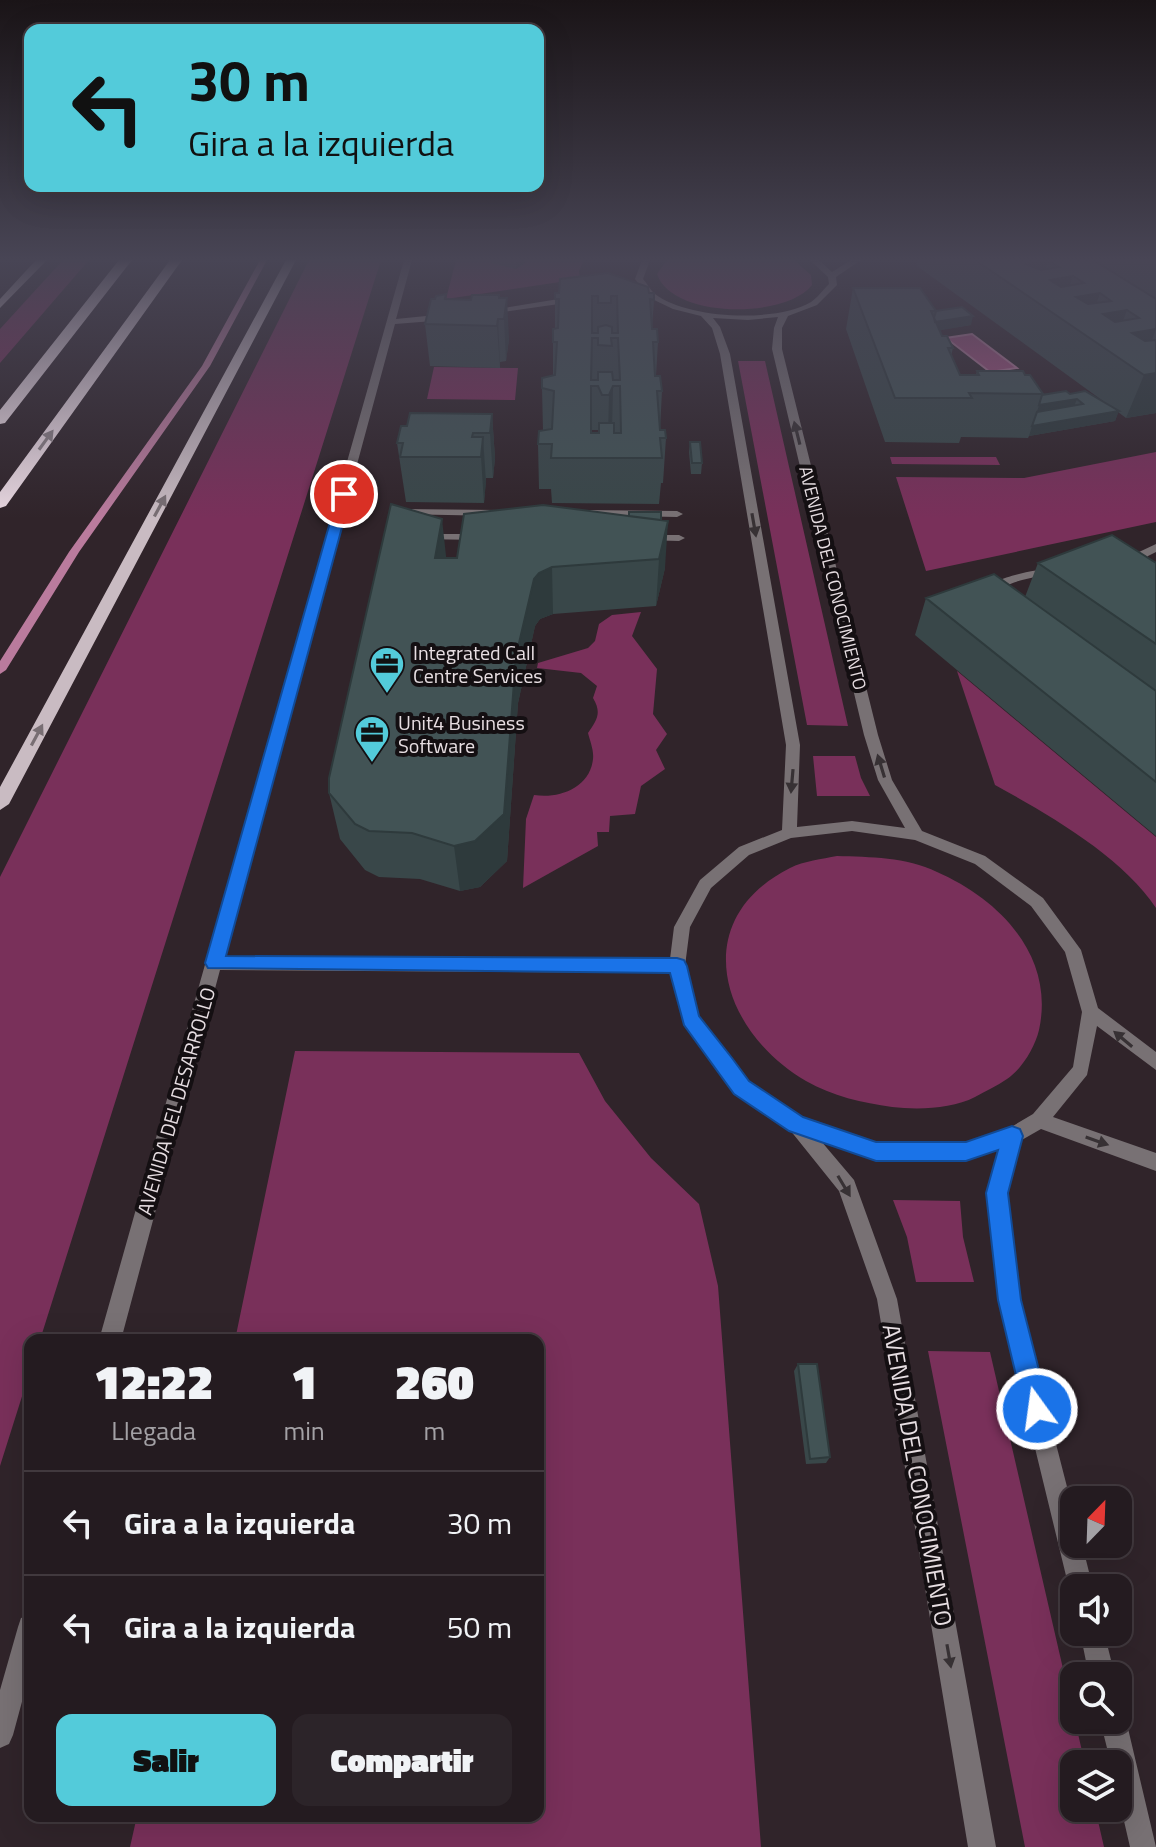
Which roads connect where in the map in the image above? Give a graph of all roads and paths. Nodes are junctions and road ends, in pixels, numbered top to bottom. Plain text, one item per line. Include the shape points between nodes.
1 (58, 346) edge
2 (114, 346) edge
3 (245, 346) edge
4 (385, 346) edge
5 (722, 346) edge
6 (777, 346) edge
7 (0, 420) edge
8 (0, 503) edge
9 (392, 512) edge
10 (507, 513) edge
11 (568, 513) edge
12 (677, 514) dead end
13 (417, 537) edge
14 (494, 537) edge
15 (633, 538) edge
16 (679, 538) dead end
17 (1156, 547) edge
18 (1058, 570) edge
19 (1146, 576) edge
20 (1000, 607) edge
21 (0, 804) edge
22 (789, 833) junction
23 (917, 835) junction
24 (214, 963) junction
25 (677, 966) junction
26 (1091, 1012) junction
27 (1156, 1062) edge
28 (1039, 1120) junction
29 (796, 1124) junction
30 (1012, 1136) junction
31 (1156, 1162) edge
32 (112, 1334) edge
33 (1078, 1574) edge
34 (24, 1649) edge
35 (1116, 1734) edge
36 (0, 1735) edge
37 (982, 1847) edge
38 (1144, 1847) edge

1 - 7 highway
8 -> 2 highway
21 -> 3 main road
4 - 24 street, AVENIDA DEL DESARROLLO
5 -> 22 street via 793,745
23 -> 6 street, AVENIDA DEL CONOCIMIENTO via 885,780 871,735
9 - 10 street
11 - 12 street
13 - 14 street
15 - 16 street
17 - 19 street via 1134,560
18 - 20 street via 1001,583 990,598
22 - 23 street via 852,826
22 - 25 street via 744,851 705,884 682,927
23 - 26 street via 980,860 1037,902 1073,950
24 - 25 street
24 - 32 street, AVENIDA DEL DESARROLLO
25 - 29 street via 690,1019 699,1031 742,1087
27 -> 26 street
26 - 28 street via 1081,1070
28 - 30 street
28 -> 31 street
29 - 30 street via 876,1151 966,1152
29 -> 37 street, AVENIDA DEL CONOCIMIENTO via 847,1186 887,1299
30 - 33 street via 997,1193 1009,1300
34 - 36 street
35 - 38 street

